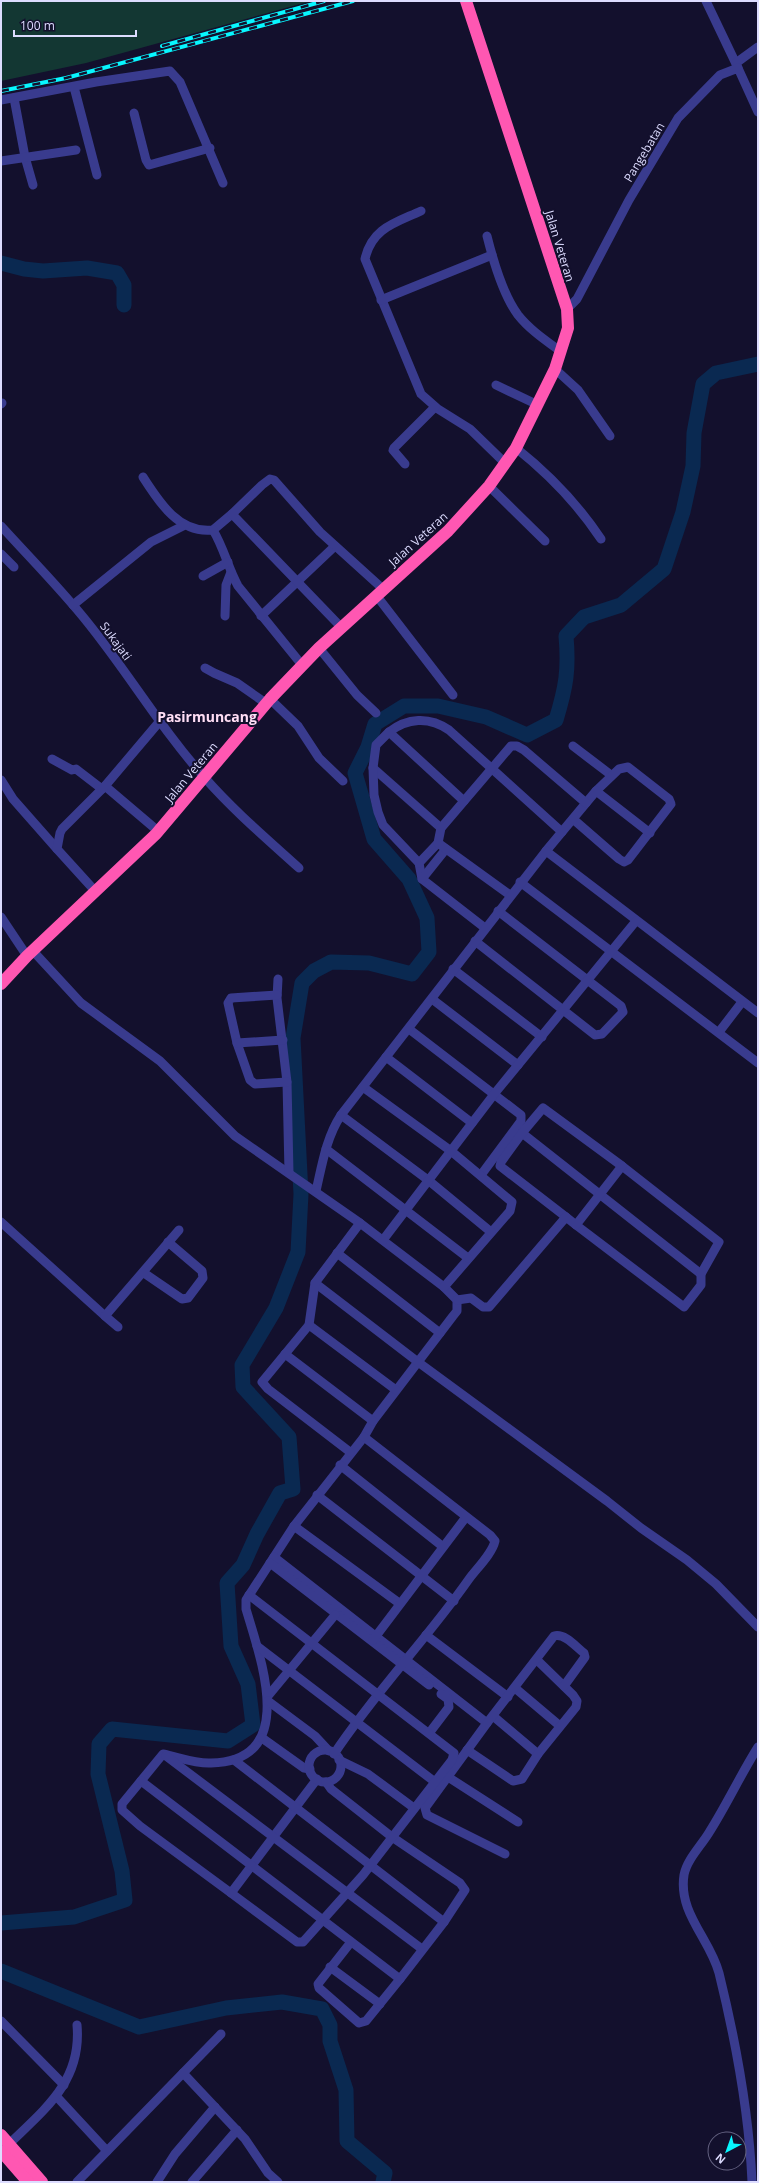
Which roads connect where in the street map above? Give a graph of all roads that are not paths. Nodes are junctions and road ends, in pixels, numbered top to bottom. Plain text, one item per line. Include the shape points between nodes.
1 (466, 1) edge
2 (706, 1) edge
3 (758, 47) edge
4 (737, 66) junction
5 (74, 87) junction
6 (14, 98) junction
7 (1, 100) edge
8 (758, 112) edge
9 (134, 113) dead end
10 (210, 148) junction
11 (76, 150) dead end
12 (25, 157) junction
13 (1, 161) edge
14 (97, 175) dead end
15 (224, 183) dead end
16 (33, 185) dead end
17 (421, 212) dead end
18 (487, 236) dead end
19 (492, 255) junction
20 (381, 300) junction
21 (567, 308) junction
22 (560, 351) junction
23 (555, 369) junction
24 (496, 385) dead end
25 (536, 404) junction
26 (435, 407) junction
27 (610, 436) dead end
28 (516, 448) junction
29 (404, 464) dead end
30 (506, 464) junction
31 (143, 477) dead end
32 (489, 486) junction
33 (232, 514) junction
34 (185, 525) junction
35 (1, 526) edge
36 (213, 530) junction
37 (601, 539) dead end
38 (545, 541) dead end
39 (335, 546) junction
40 (1, 554) edge
41 (228, 562) junction
42 (14, 567) dead end
43 (231, 572) junction
44 (203, 576) dead end
45 (298, 584) junction
46 (380, 592) junction
47 (73, 605) junction
48 (224, 616) dead end
49 (261, 616) junction
50 (340, 626) junction
51 (319, 648) junction
52 (302, 665) junction
53 (206, 668) dead end
54 (453, 695) dead end
55 (268, 701) junction
56 (376, 712) dead end
57 (160, 721) junction
58 (388, 732) junction
59 (573, 746) dead end
60 (52, 759) dead end
61 (373, 768) junction
62 (490, 768) junction
63 (611, 775) junction
64 (204, 777) junction
65 (1, 780) edge
66 (343, 781) dead end
67 (103, 787) junction
68 (596, 791) junction
69 (464, 801) junction
70 (586, 803) junction
71 (573, 820) junction
72 (441, 828) junction
73 (158, 831) junction
74 (562, 832) junction
75 (650, 833) junction
76 (438, 843) junction
77 (446, 849) junction
78 (57, 850) junction
79 (546, 851) junction
80 (419, 863) junction
81 (299, 868) dead end
82 (422, 879) junction
83 (520, 882) junction
84 (96, 892) junction
85 (510, 895) junction
86 (498, 911) junction
87 (1, 917) edge
88 (636, 920) junction
89 (485, 928) junction
90 (475, 941) junction
91 (612, 950) junction
92 (30, 954) junction
93 (453, 969) junction
94 (278, 979) dead end
95 (588, 979) junction
96 (1, 984) edge
97 (277, 995) junction
98 (432, 999) junction
99 (742, 1002) junction
100 (563, 1009) junction
101 (758, 1014) edge
102 (409, 1029) junction
103 (719, 1032) junction
104 (542, 1036) junction
105 (283, 1040) junction
106 (237, 1044) junction
107 (386, 1057) junction
108 (758, 1062) edge
109 (518, 1065) junction
110 (287, 1082) junction
111 (363, 1087) junction
112 (495, 1093) junction
113 (341, 1115) junction
114 (472, 1123) junction
115 (522, 1133) junction
116 (326, 1149) junction
117 (451, 1151) junction
118 (622, 1166) junction
119 (290, 1174) junction
120 (482, 1175) junction
121 (428, 1180) junction
122 (313, 1190) junction
123 (599, 1195) junction
124 (406, 1210) junction
125 (566, 1217) junction
126 (1, 1222) edge
127 (360, 1223) junction
128 (576, 1225) junction
129 (179, 1230) dead end
130 (491, 1232) junction
131 (383, 1240) junction
132 (168, 1242) junction
133 (337, 1253) junction
134 (468, 1258) junction
135 (144, 1273) junction
136 (701, 1274) junction
137 (315, 1283) junction
138 (444, 1287) junction
139 (457, 1300) junction
140 (106, 1316) junction
141 (309, 1325) junction
142 (118, 1327) dead end
143 (440, 1332) junction
144 (285, 1354) junction
145 (418, 1362) junction
146 (396, 1390) junction
147 (373, 1421) junction
148 (364, 1437) junction
149 (350, 1452) junction
150 (340, 1465) junction
151 (317, 1495) junction
152 (466, 1516) junction
153 (294, 1526) junction
154 (442, 1546) junction
155 (272, 1560) junction
156 (420, 1575) junction
157 (249, 1595) junction
158 (454, 1601) junction
159 (399, 1603) junction
160 (335, 1615) junction
161 (758, 1627) edge
162 (426, 1635) junction
163 (373, 1639) junction
164 (312, 1644) junction
165 (257, 1646) junction
166 (537, 1660) junction
167 (404, 1663) junction
168 (289, 1671) junction
169 (564, 1686) junction
170 (515, 1688) junction
171 (379, 1695) junction
172 (508, 1697) junction
173 (268, 1699) junction
174 (490, 1719) junction
175 (356, 1722) junction
176 (560, 1726) junction
177 (430, 1732) junction
178 (441, 1735) dead end
179 (262, 1738) junction
180 (758, 1747) edge
181 (465, 1752) junction
182 (163, 1754) junction
183 (538, 1754) junction
184 (334, 1755) junction
185 (234, 1760) junction
186 (310, 1769) junction
187 (448, 1777) junction
188 (141, 1781) junction
189 (321, 1781) junction
190 (435, 1782) junction
191 (295, 1808) junction
192 (414, 1808) junction
193 (518, 1822) dead end
194 (273, 1836) junction
195 (392, 1837) junction
196 (505, 1854) dead end
197 (371, 1864) junction
198 (252, 1865) junction
199 (231, 1892) junction
200 (348, 1893) junction
201 (323, 1921) junction
202 (444, 1922) junction
203 (351, 1942) junction
204 (422, 1949) junction
205 (330, 1967) junction
206 (400, 1979) junction
207 (380, 2004) junction
208 (1, 2021) edge
209 (77, 2025) dead end
210 (221, 2034) dead end
211 (183, 2073) junction
212 (64, 2085) junction
213 (57, 2096) junction
214 (215, 2107) junction
215 (237, 2130) junction
216 (3, 2149) edge
217 (107, 2151) junction
218 (28, 2182) edge
219 (42, 2182) edge
220 (77, 2182) edge
221 (157, 2182) edge
222 (192, 2182) edge
223 (278, 2182) edge
224 (752, 2182) edge

1 - 21 highway, Jalan Veteran via 561,297
2 - 4 street
3 - 4 street, Pangebatan
4 - 8 street
4 - 21 street, Pangebatan via 720,75 678,118 629,200 577,299
5 - 6 street
5 - 10 street via 112,79 172,72 180,82
5 - 14 street
6 - 7 street
6 - 12 street
9 - 10 street via 149,165
10 - 15 street
11 - 12 street
12 - 13 street
12 - 16 street
17 - 20 street via 387,227 369,244 365,259
18 - 19 street
19 - 20 street
19 - 22 street via 510,303 517,313 531,329
20 - 26 street via 422,394
21 - 22 highway, Jalan Veteran via 568,328
22 - 23 highway, Jalan Veteran
23 - 25 highway, Jalan Veteran
23 - 27 street via 578,390
24 - 25 street
25 - 28 highway, Jalan Veteran
26 - 29 street via 394,448
26 - 30 street via 470,429
28 - 30 highway, Jalan Veteran
28 - 37 street via 543,469 564,491
30 - 32 highway, Jalan Veteran
31 - 34 street via 162,506
32 - 38 street
32 - 46 highway, Jalan Veteran via 448,531
33 - 36 street
33 - 39 street via 262,484 270,479 274,480
33 - 45 street
34 - 36 street via 201,530
34 - 47 street via 151,542
35 - 47 street, Sukajati
36 - 41 street via 222,544
39 - 45 street
39 - 46 street
40 - 42 street
41 - 43 street
41 - 44 street
43 - 48 street via 226,590
43 - 49 street via 238,586
45 - 49 street
45 - 50 street
46 - 50 highway, Jalan Veteran
46 - 54 street
47 - 57 street, Sukajati
49 - 52 street
50 - 51 highway, Jalan Veteran
51 - 52 highway, Jalan Veteran
51 - 56 street via 357,695
52 - 55 highway, Jalan Veteran
53 - 55 street
55 - 64 highway, Jalan Veteran
55 - 66 street via 298,726 319,758
57 - 64 street, Sukajati
57 - 67 street
58 - 61 street via 376,745
58 - 62 street via 397,726 418,720 439,723
58 - 69 street
59 - 63 street
60 - 67 street via 72,770 76,769
61 - 72 street
61 - 80 street via 374,795 382,825
62 - 69 street
62 - 70 street via 507,749 517,746
62 - 74 street
63 - 68 street
63 - 75 street via 623,767 628,768 669,799 671,804
64 - 73 highway, Jalan Veteran
64 - 81 street, Sukajati
65 - 78 street via 13,800
67 - 73 street
67 - 78 street via 62,829
68 - 70 street
68 - 75 street
69 - 72 street
70 - 71 street
71 - 74 street
71 - 75 street via 624,862
72 - 76 street
73 - 84 highway, Jalan Veteran
74 - 79 street
76 - 77 street
76 - 80 street
77 - 82 street
77 - 85 street
78 - 84 street
79 - 83 street
79 - 88 street
80 - 82 street
82 - 89 street
83 - 85 street
83 - 91 street
84 - 92 highway, Jalan Veteran
85 - 86 street
86 - 89 street
86 - 95 street
87 - 92 street
88 - 91 street
88 - 99 street
89 - 90 street
90 - 93 street
90 - 100 street
91 - 95 street
91 - 103 street
92 - 96 highway, Jalan Veteran
92 - 119 street via 82,1003 153,1055 235,1136
93 - 98 street
93 - 104 street
94 - 97 street
95 - 100 street
95 - 100 street via 621,1006 623,1012 598,1036
97 - 105 street
97 - 106 street via 229,998
98 - 102 street
98 - 109 street
99 - 101 street
99 - 103 street
100 - 104 street
102 - 107 street
102 - 112 street
103 - 108 street
104 - 109 street
105 - 106 street
105 - 110 street
106 - 110 street via 252,1082
107 - 111 street
107 - 114 street
109 - 112 street
110 - 119 street
111 - 113 street
111 - 117 street
112 - 114 street
112 - 120 street via 519,1111 522,1118
113 - 116 street
113 - 121 street
114 - 117 street
115 - 118 street via 541,1110 546,1109
115 - 123 street
115 - 125 street via 500,1166
116 - 122 street
116 - 124 street
117 - 120 street
117 - 121 street
118 - 123 street
118 - 136 street via 717,1239 717,1247
119 - 122 street
120 - 130 street via 509,1198 512,1205 510,1211
121 - 124 street
121 - 130 street
122 - 127 street
123 - 128 street
123 - 136 street
124 - 131 street
124 - 134 street
125 - 128 street
125 - 139 street via 489,1307 483,1307 471,1298
126 - 140 street
127 - 131 street
127 - 133 street
128 - 136 street via 680,1306 686,1305 701,1285
129 - 132 street
130 - 134 street
131 - 138 street
132 - 135 street
132 - 135 street via 202,1271 203,1278 188,1298 182,1299
133 - 137 street
133 - 143 street
134 - 138 street
135 - 140 street
137 - 141 street
137 - 145 street
138 - 139 street
139 - 143 street via 456,1311
140 - 142 street
141 - 144 street
141 - 146 street
143 - 145 street
144 - 147 street
144 - 149 street via 266,1375 263,1384
145 - 146 street
145 - 161 street via 688,1560 716,1584
146 - 147 street
147 - 148 street
148 - 149 street
148 - 152 street
149 - 150 street
150 - 151 street
150 - 154 street
151 - 153 street
151 - 156 street
152 - 154 street
152 - 158 street via 495,1541
153 - 155 street
153 - 159 street
154 - 156 street
155 - 157 street
155 - 160 street
155 - 163 street
156 - 158 street
156 - 159 street
157 - 164 street
157 - 165 street via 245,1604
158 - 162 street
159 - 163 street
160 - 163 street
160 - 164 street
162 - 167 street
162 - 172 street
163 - 167 street
164 - 168 street
164 - 171 street
165 - 168 street
165 - 173 street
166 - 169 street
166 - 169 street via 557,1635 564,1637 584,1653 583,1660
166 - 170 street
167 - 171 street
167 - 174 street
167 - 177 street via 450,1702 448,1711
168 - 173 street
168 - 175 street
169 - 176 street via 577,1701 576,1707
170 - 172 street
170 - 176 street
171 - 175 street
171 - 177 street
172 - 174 street
173 - 179 street
173 - 184 street via 315,1736
174 - 181 street
174 - 183 street
175 - 184 street
175 - 190 street
176 - 183 street
177 - 190 street via 454,1753 452,1760
178 - 181 street
179 - 185 street via 255,1748
179 - 186 street via 304,1768
180 - 224 street via 711,1830 686,1868 683,1884 688,1908 718,1972 741,2071 750,2138
181 - 183 street via 518,1782
181 - 187 street
182 - 185 street via 210,1764
182 - 188 street
182 - 194 street
184 - 186 street via 320,1751 313,1756
184 - 189 street via 341,1768 337,1776
184 - 192 street via 368,1774
185 - 191 street
186 - 189 street
187 - 193 street
187 - 196 street via 425,1808 428,1814
188 - 198 street
188 - 199 street via 122,1804 123,1813
189 - 191 street
189 - 195 street
190 - 192 street
191 - 194 street
191 - 197 street
192 - 195 street
194 - 198 street
194 - 200 street
195 - 197 street
195 - 202 street via 463,1886 464,1893
197 - 200 street
197 - 202 street
198 - 199 street
198 - 201 street
199 - 201 street via 300,1943 305,1941
200 - 201 street
200 - 204 street
201 - 203 street
202 - 204 street
203 - 205 street
203 - 206 street
204 - 206 street
205 - 207 street
205 - 207 street via 319,1980 319,1988 359,2023 364,2024
206 - 207 street
208 - 212 street
209 - 212 street via 77,2046 70,2075
210 - 211 street
211 - 214 street
211 - 217 street
212 - 213 street
213 - 216 street
213 - 217 street
214 - 215 street
214 - 221 street via 175,2154
215 - 222 street
215 - 223 street via 268,2173
216 - 218 highway
216 - 219 highway
217 - 220 street

